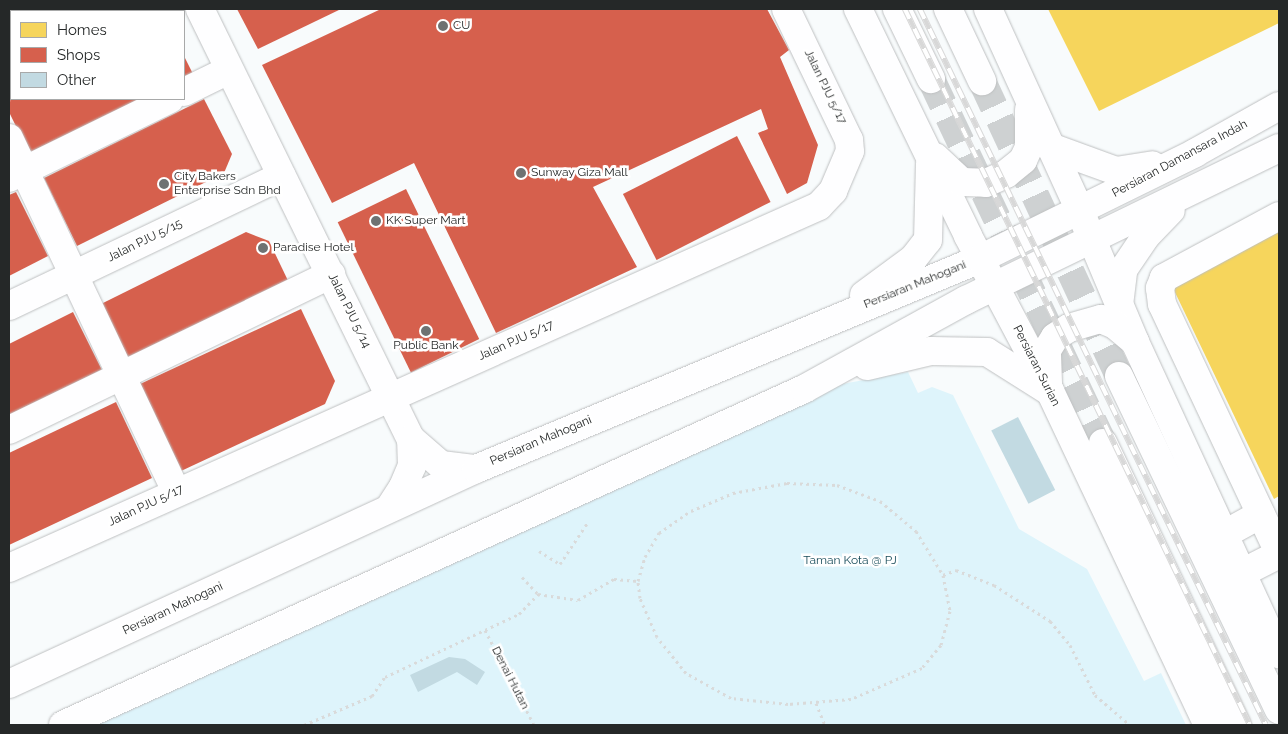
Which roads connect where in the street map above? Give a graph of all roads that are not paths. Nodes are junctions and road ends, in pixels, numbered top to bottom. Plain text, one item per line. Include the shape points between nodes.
1 (88, 9) edge
2 (200, 9) edge
3 (786, 9) edge
4 (858, 9) edge
5 (897, 9) edge
6 (948, 9) edge
7 (988, 9) edge
8 (82, 10) edge
9 (229, 70) junction
10 (931, 79) tunnel mouth
11 (982, 81) tunnel mouth
12 (185, 92) edge
13 (1028, 98) junction
14 (168, 100) edge
15 (1279, 106) edge
16 (917, 131) junction
17 (9, 138) edge
18 (1050, 147) junction
19 (1279, 148) edge
20 (1195, 153) junction
21 (930, 157) junction
22 (16, 174) edge
23 (282, 176) junction
24 (1182, 198) junction
25 (1080, 211) junction
26 (1279, 216) edge
27 (1092, 240) junction
28 (980, 259) junction
29 (331, 274) junction
30 (74, 275) junction
31 (995, 287) junction
32 (9, 306) edge
33 (1119, 307) junction
34 (1135, 342) junction
35 (747, 355) junction
36 (838, 372) junction
37 (121, 374) junction
38 (1119, 376) tunnel mouth
39 (1050, 391) junction
40 (390, 396) junction
41 (9, 430) edge
42 (411, 439) junction
43 (1103, 443) tunnel mouth
44 (476, 469) junction
45 (176, 492) junction
46 (390, 507) junction
47 (1261, 514) junction
48 (1223, 535) junction
49 (1279, 554) edge
50 (11, 568) edge
51 (1240, 574) junction
52 (1279, 654) edge
53 (9, 684) edge
54 (1279, 710) edge
55 (63, 725) edge
56 (1208, 725) edge
57 (1237, 725) edge

1 - 8 main road
2 - 9 main road, Jalan PJU 5/14
3 - 40 main road, Jalan PJU 5/17 via 849,140 850,151 827,200
4 - 16 main road, Persiaran Surian
5 - 10 main road
6 - 11 main road
7 - 13 main road
9 - 12 main road
9 - 23 main road, Jalan PJU 5/14
13 - 16 main road via 1029,147 1023,160 986,183 962,182 942,166
13 - 18 main road
14 - 22 main road
15 - 20 main road, Persiaran Damansara Indah
16 - 21 main road, Persiaran Surian
17 - 22 main road
18 - 20 main road via 1116,171 1143,168
18 - 25 main road
19 - 24 main road
20 - 25 main road, Persiaran Damansara Indah
21 - 28 main road, Persiaran Surian
21 - 35 main road via 928,240 913,259 827,320
22 - 30 main road
23 - 29 main road, Jalan PJU 5/14
23 - 30 main road, Jalan PJU 5/15
24 - 27 main road
24 - 33 main road via 1145,237 1123,270
25 - 27 main road
25 - 28 main road, Persiaran Mahogani
26 - 47 main road via 1164,278 1160,288 1162,304
27 - 31 main road
27 - 33 main road
28 - 31 main road, Persiaran Surian
28 - 35 main road, Persiaran Mahogani
29 - 37 main road
29 - 40 main road, Jalan PJU 5/14
30 - 32 main road, Jalan PJU 5/15
30 - 37 main road
31 - 36 main road
31 - 39 main road, Persiaran Surian
33 - 34 main road
34 - 39 main road via 1115,325 1101,319 1069,328 1055,337 1047,350 1046,372
34 - 48 main road
35 - 44 main road, Persiaran Mahogani
36 - 39 main road via 931,351 987,352
36 - 55 main road
37 - 41 main road
37 - 45 main road
38 - 54 main road
39 - 56 main road, Persiaran Surian
40 - 42 main road, Jalan PJU 5/14
40 - 45 main road, Jalan PJU 5/17
42 - 44 main road, Jalan PJU 5/14 via 441,465
42 - 46 main road via 412,466
43 - 57 main road
44 - 46 main road, Persiaran Mahogani
45 - 50 main road, Jalan PJU 5/17
46 - 53 main road, Persiaran Mahogani
47 - 48 main road
47 - 49 main road
48 - 51 main road
49 - 51 main road
51 - 52 main road

